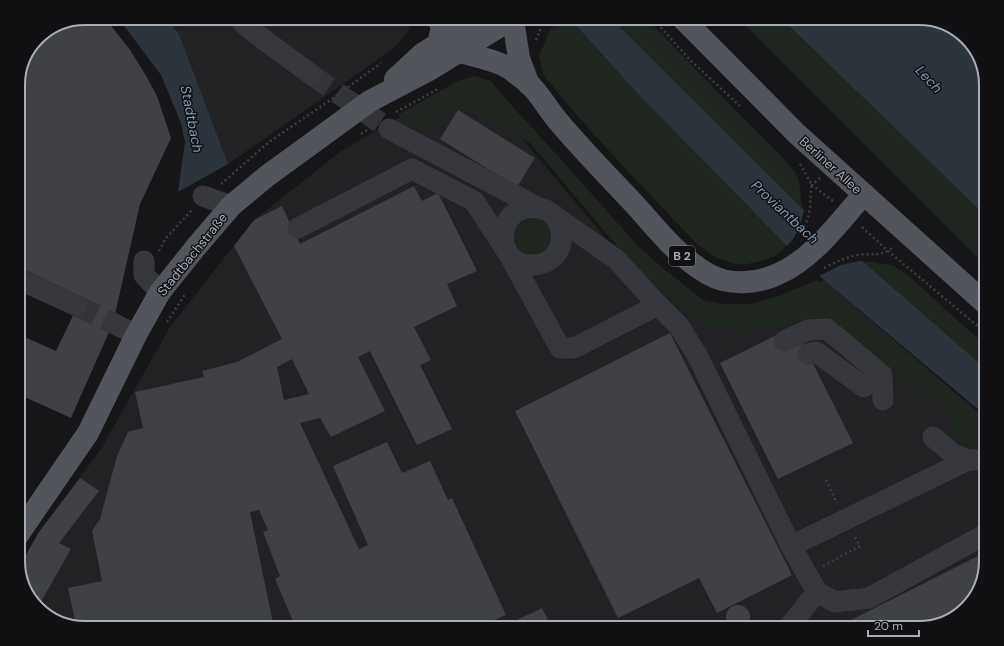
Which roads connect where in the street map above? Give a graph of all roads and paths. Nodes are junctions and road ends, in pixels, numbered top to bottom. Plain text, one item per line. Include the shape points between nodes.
1 (246, 25) edge
2 (441, 25) edge
3 (468, 25) edge
4 (503, 25) edge
5 (512, 25) edge
6 (542, 25) edge
7 (659, 25) edge
8 (689, 25) edge
9 (535, 42) dead end
10 (438, 45) junction
11 (460, 52) junction
12 (312, 75) tunnel mouth
13 (529, 84) junction
14 (440, 88) dead end
15 (370, 101) junction
16 (742, 108) dead end
17 (386, 122) junction
18 (357, 136) dead end
19 (798, 161) dead end
20 (864, 194) junction
21 (202, 196) dead end
22 (231, 206) junction
23 (545, 211) junction
24 (298, 228) dead end
25 (800, 236) dead end
26 (508, 253) junction
27 (144, 260) dead end
28 (820, 270) dead end
29 (25, 282) edge
30 (188, 290) dead end
31 (160, 292) junction
32 (185, 294) dead end
33 (979, 298) edge
34 (658, 305) junction
35 (77, 306) tunnel mouth
36 (113, 323) tunnel mouth
37 (979, 327) edge
38 (136, 335) junction
39 (784, 341) dead end
40 (808, 354) dead end
41 (864, 387) dead end
42 (883, 400) dead end
43 (933, 437) dead end
44 (977, 460) edge
45 (826, 480) dead end
46 (846, 520) junction
47 (25, 525) edge
48 (979, 538) edge
49 (791, 546) junction
50 (806, 575) junction
51 (818, 592) junction
52 (794, 621) edge

1 - 12 lane
2 - 10 main road
3 - 10 main road, Stadtbachstraße
4 - 11 main road, Stadtbachstraße
5 - 13 main road, B 2 via 519,58
6 - 9 path
7 - 16 path via 691,61
8 - 20 main road, Berliner Allee via 797,134
10 - 15 main road, Stadtbachstraße via 422,54
11 - 13 main road via 504,65
11 - 15 main road, Stadtbachstraße
13 - 20 main road, B 2 via 558,121 682,255 708,274 720,279 734,283 764,280 780,274 800,261 834,229
14 - 17 path
15 - 22 main road, Stadtbachstraße via 267,176
17 - 18 path
17 - 23 lane
19 - 25 path via 812,186 807,223
20 - 33 main road, Berliner Allee
21 - 22 lane
22 - 31 main road, Stadtbachstraße
23 - 26 lane via 528,207 511,216 503,234
23 - 26 lane via 559,223 562,232 562,241 553,258 545,263 530,265 516,260
23 - 34 lane via 616,259
24 - 26 lane via 412,169 474,201
26 - 34 lane via 560,348 574,348
27 - 31 lane via 144,274
28 - 37 path via 848,257 883,254 888,251
29 - 35 lane
30 - 32 path, Stadtbachstraße
31 - 38 main road, Stadtbachstraße
34 - 49 lane via 679,326 697,355
36 - 38 lane
38 - 47 main road, Stadtbachstraße via 88,434
39 - 42 lane via 808,330 827,329 882,375
40 - 41 lane via 816,352
43 - 44 lane via 953,454
44 - 46 lane
45 - 46 path
46 - 49 lane
46 - 50 path via 860,546
48 - 51 lane via 869,598 835,602
49 - 50 lane
50 - 51 lane
51 - 52 lane

